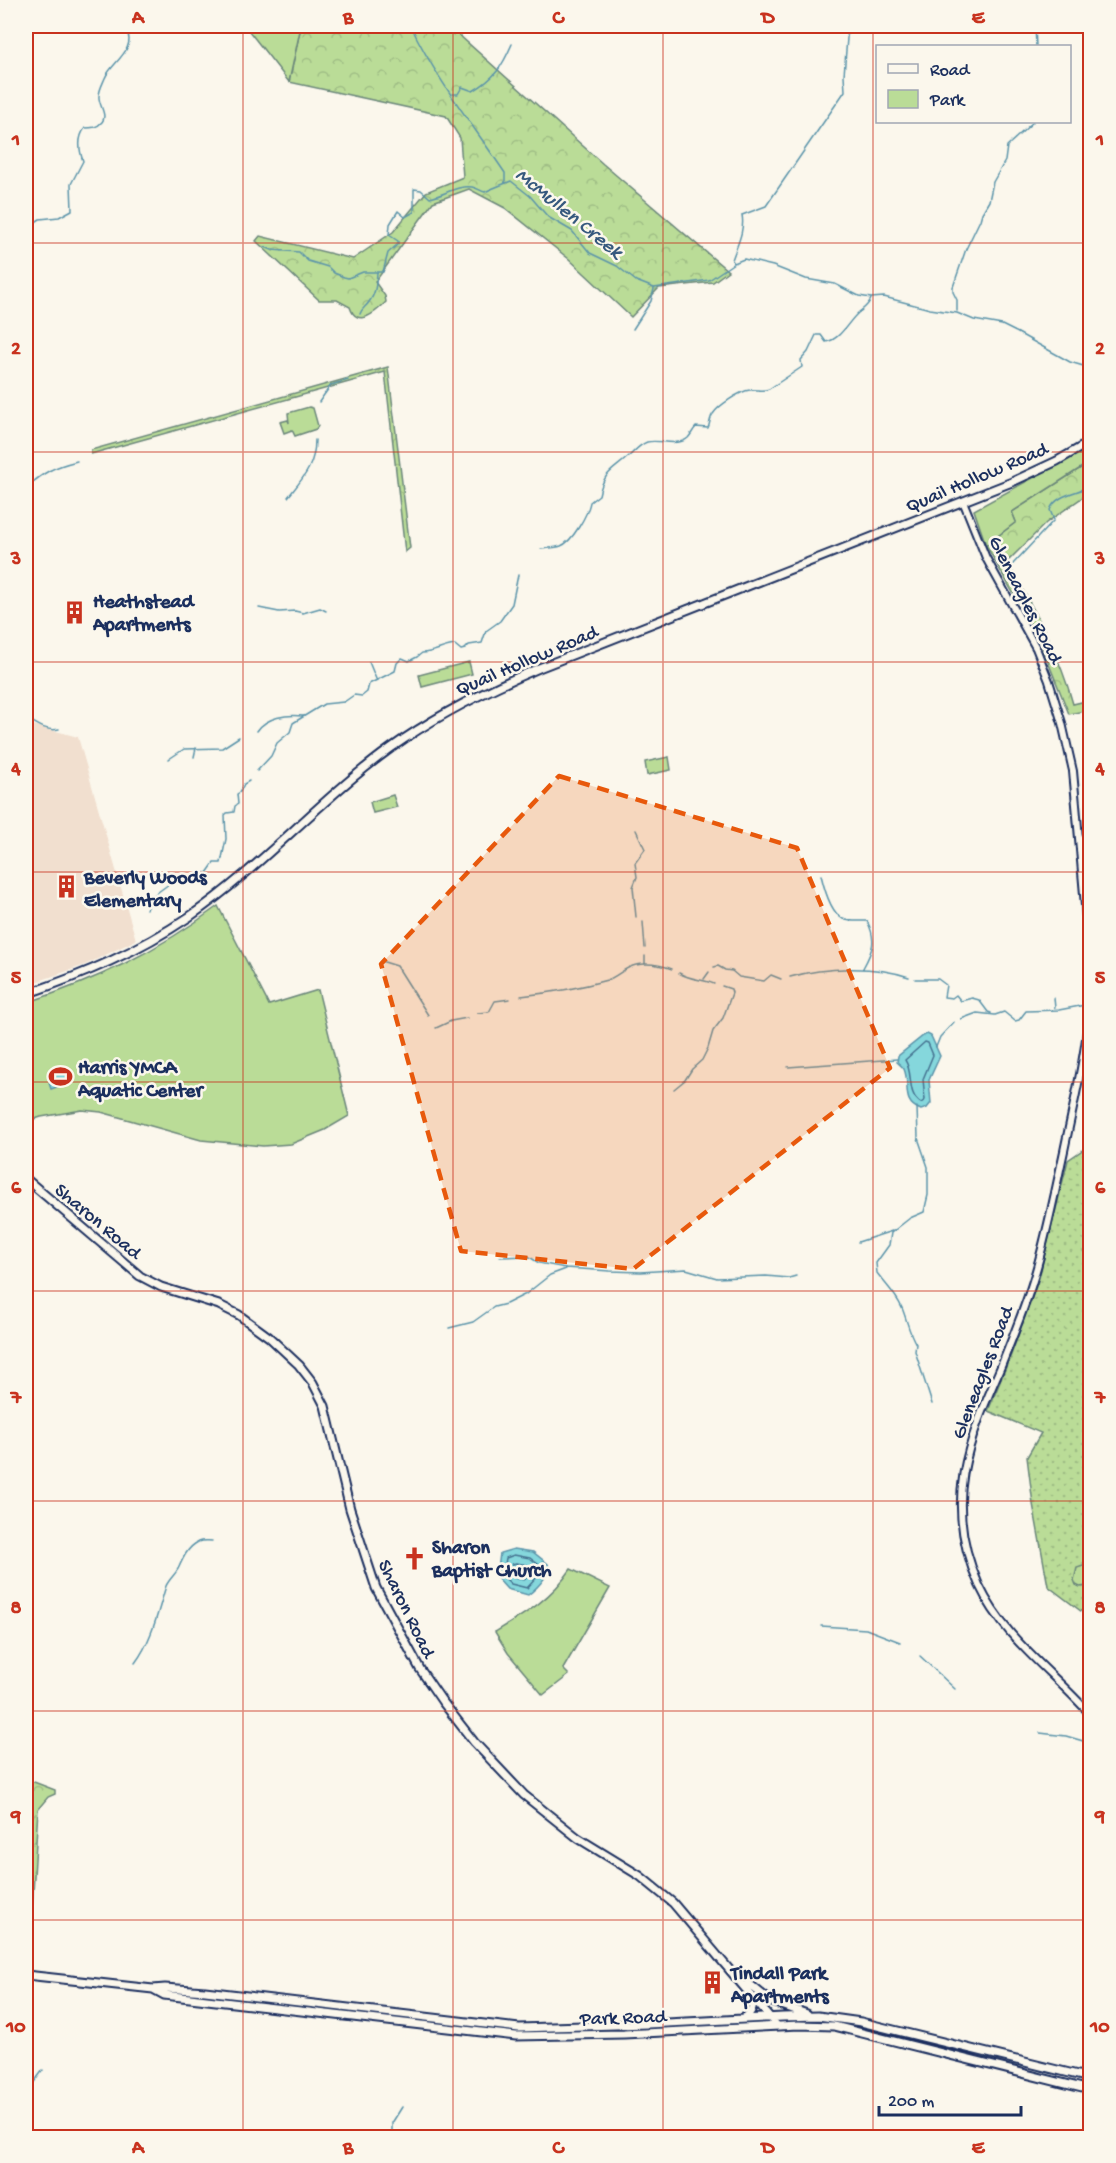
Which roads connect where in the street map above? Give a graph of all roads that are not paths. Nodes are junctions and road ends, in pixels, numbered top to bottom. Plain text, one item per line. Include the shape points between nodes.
1 (1090, 441) edge
2 (963, 501) junction
3 (1090, 962) edge
4 (26, 994) edge
5 (1090, 1004) edge
6 (26, 1179) edge
7 (1090, 1714) edge
8 (730, 1968) junction
9 (26, 1975) edge
10 (153, 1989) junction
11 (748, 1990) junction
12 (818, 2016) junction
13 (770, 2017) junction
14 (744, 2019) junction
15 (777, 2026) junction
16 (1090, 2078) edge
17 (1090, 2090) edge

1 - 2 main road, Quail Hollow Road via 1042,468
2 - 3 street, Gleneagles Road via 986,558 1041,660 1062,723 1075,793
2 - 4 main road, Quail Hollow Road via 539,668 468,700 390,748 190,916 107,964
5 - 7 street, Gleneagles Road via 1085,1053 1038,1263 970,1442 963,1472 961,1512 972,1569 990,1607 1024,1650
6 - 8 main road, Sharon Road via 140,1276 238,1315 299,1365 325,1406 350,1509 376,1588 442,1701 524,1795 579,1838 656,1888
8 - 11 main road, Sharon Road
8 - 12 main road via 770,2001
9 - 10 main road, Park Road
10 - 14 main road, Park Road via 206,1991 519,2028
10 - 15 main road, Park Road via 164,1995 516,2036
11 - 13 main road, Sharon Road
11 - 14 main road via 753,2007
12 - 13 main road, Park Road
12 - 16 main road, Park Road via 861,2022
13 - 14 main road, Park Road
13 - 15 main road, Sharon Road
15 - 17 main road, Park Road via 844,2028

